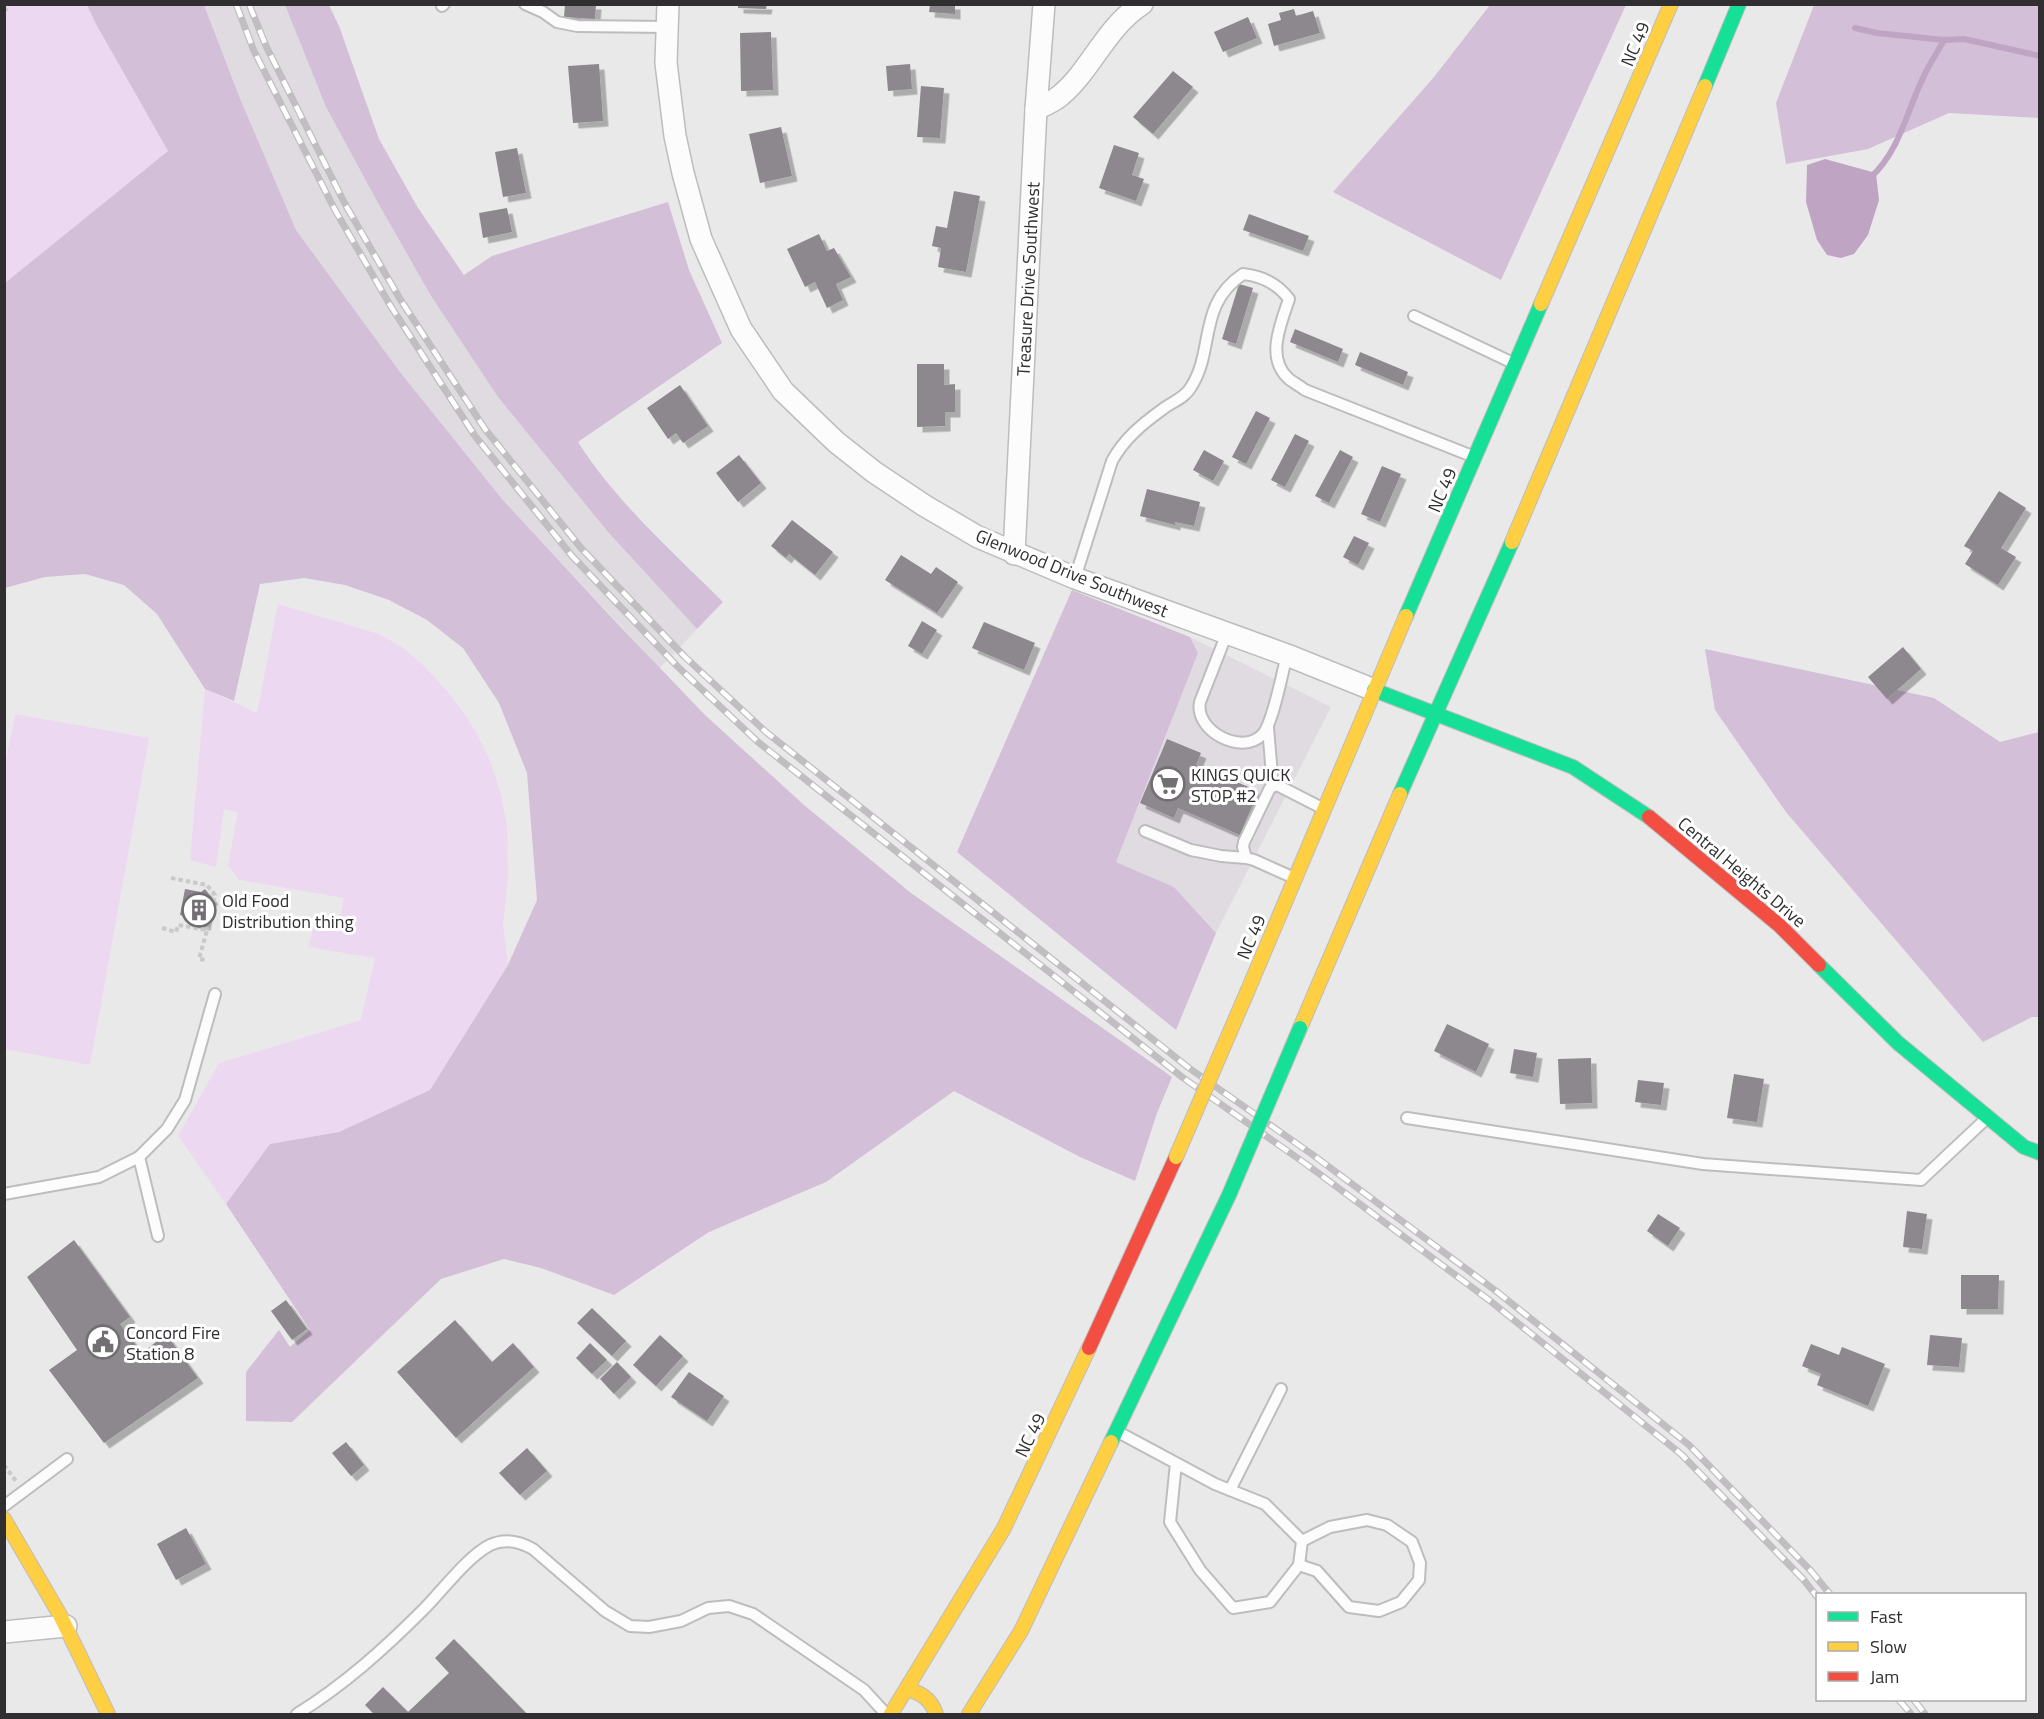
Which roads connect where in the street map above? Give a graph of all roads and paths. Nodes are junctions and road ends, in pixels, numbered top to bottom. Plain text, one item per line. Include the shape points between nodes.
1 (6, 4) edge
2 (525, 4) edge
3 (668, 4) edge
4 (1044, 4) edge
5 (1142, 4) edge
6 (1671, 4) edge
7 (1739, 4) edge
8 (4, 10) edge
9 (667, 27) junction
10 (1036, 108) junction
11 (1414, 316) dead end
12 (1515, 364) junction
13 (1475, 458) junction
14 (1014, 554) junction
15 (1075, 578) junction
16 (1227, 633) junction
17 (1287, 655) junction
18 (1374, 690) junction
19 (1434, 714) junction
20 (1268, 728) junction
21 (1273, 786) junction
22 (1325, 810) junction
23 (1144, 831) dead end
24 (1246, 858) junction
25 (171, 878) dead end
26 (1295, 879) junction
27 (162, 928) dead end
28 (207, 930) junction
29 (207, 960) dead end
30 (215, 994) dead end
31 (1988, 1117) junction
32 (1407, 1118) dead end
33 (2040, 1153) edge
34 (138, 1157) junction
35 (4, 1194) edge
36 (158, 1236) dead end
37 (1281, 1389) dead end
38 (1117, 1431) junction
39 (67, 1459) dead end
40 (1176, 1463) junction
41 (1230, 1490) junction
42 (4, 1506) edge
43 (4, 1519) edge
44 (1302, 1541) junction
45 (1299, 1565) junction
46 (66, 1626) junction
47 (4, 1632) edge
48 (907, 1689) junction
49 (108, 1714) edge
50 (297, 1714) edge
51 (886, 1714) edge
52 (891, 1714) edge
53 (936, 1714) edge
54 (969, 1714) edge

1 - 8 path via 8,8
2 - 9 lane via 557,22 577,26
3 - 9 street, Glenwood Drive Southwest
4 - 10 street, Treasure Drive Southwest
5 - 10 street via 1108,36 1061,95
6 - 12 main road, NC 49 / NC 49
7 - 19 main road via 1507,554
9 - 14 street, Glenwood Drive Southwest via 666,63 683,173 702,239 741,329 783,390 836,442 925,506
10 - 14 street, Treasure Drive Southwest
11 - 12 lane
12 - 13 main road, NC 49 / NC 49
13 - 15 lane via 1305,390 1287,378 1278,361 1276,340 1289,299 1271,282 1243,274 1213,308 1198,375 1190,389 1126,439 1112,461
13 - 18 main road, NC 49 / NC 49
14 - 15 street, Glenwood Drive Southwest
15 - 16 street, Glenwood Drive Southwest
16 - 17 street, Glenwood Drive Southwest
16 - 20 lane via 1200,702 1200,717 1213,731 1244,744 1256,740
17 - 18 street, Glenwood Drive Southwest
17 - 20 lane
18 - 19 main road, Central Heights Drive
18 - 22 main road, NC 49 / NC 49
19 - 31 main road, Central Heights Drive via 1573,767 1650,818 1779,925 1898,1043
19 - 38 main road, bridge via 1229,1196
20 - 21 lane
21 - 22 lane
21 - 24 lane via 1244,842
22 - 26 main road, NC 49 / NC 49
23 - 24 lane via 1191,850
24 - 26 lane
25 - 28 path via 207,885 215,895
26 - 48 main road, NC 49 / NC 49, bridge via 1062,1409 1004,1528
27 - 28 path via 176,932 178,925
28 - 29 path via 200,959
30 - 34 lane via 185,1100 167,1129
31 - 32 lane via 1921,1180 1703,1164
31 - 33 main road, Central Heights Drive via 2024,1147
34 - 35 lane via 99,1177
34 - 36 lane
37 - 41 lane
38 - 40 lane
38 - 54 main road via 1021,1631
39 - 42 lane
40 - 41 lane
40 - 45 lane via 1170,1521 1200,1570 1233,1608 1270,1602
41 - 44 lane via 1265,1504
43 - 46 main road
44 - 45 lane
44 - 45 lane via 1330,1527 1367,1520 1388,1525 1412,1542 1420,1563 1419,1580 1401,1602 1379,1611 1349,1607 1317,1571
46 - 47 street
46 - 49 main road
48 - 52 main road, NC 49 / NC 49
48 - 53 main road via 930,1700
50 - 51 lane via 330,1694 376,1656 467,1563 490,1545 507,1540 533,1549 605,1611 630,1626 681,1621 708,1608 729,1606 753,1614 864,1690

